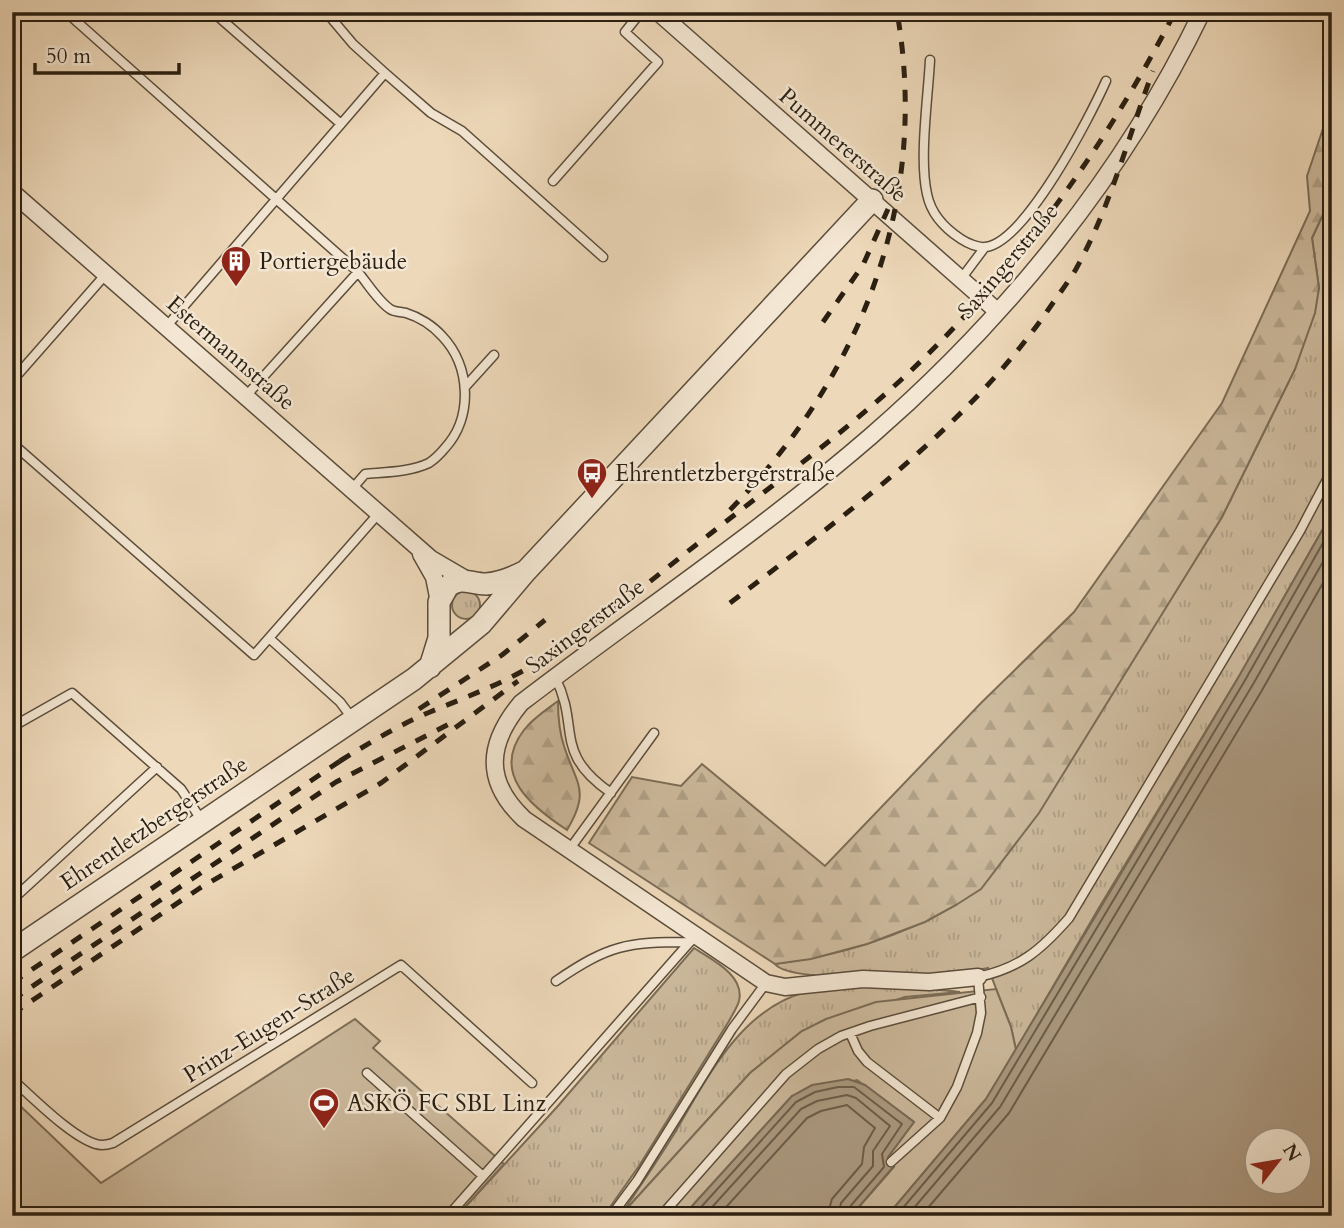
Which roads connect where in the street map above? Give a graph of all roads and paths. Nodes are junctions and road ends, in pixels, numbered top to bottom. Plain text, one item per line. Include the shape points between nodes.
1 (66, 12) edge
2 (86, 12) edge
3 (214, 12) edge
4 (326, 12) edge
5 (641, 12) edge
6 (658, 12) edge
7 (1202, 12) edge
8 (77, 22) junction
9 (930, 60) dead end
10 (385, 73) junction
11 (1106, 81) dead end
12 (341, 124) junction
13 (553, 181) dead end
14 (12, 192) edge
15 (276, 199) junction
16 (872, 200) junction
17 (985, 247) junction
18 (603, 257) dead end
19 (358, 272) junction
20 (106, 274) junction
21 (961, 279) junction
22 (997, 311) junction
23 (166, 327) junction
24 (494, 355) dead end
25 (12, 381) edge
26 (465, 387) junction
27 (246, 396) junction
28 (12, 443) edge
29 (1332, 470) edge
30 (352, 489) junction
31 (379, 513) junction
32 (418, 548) junction
33 (526, 571) junction
34 (471, 581) junction
35 (440, 606) junction
36 (483, 621) junction
37 (269, 638) junction
38 (430, 667) junction
39 (555, 677) junction
40 (354, 721) junction
41 (12, 727) edge
42 (654, 733) dead end
43 (157, 767) junction
44 (611, 793) junction
45 (202, 821) junction
46 (569, 850) junction
47 (12, 900) edge
48 (693, 938) junction
49 (12, 951) edge
50 (978, 977) junction
51 (556, 981) dead end
52 (766, 983) junction
53 (981, 997) junction
54 (850, 1033) junction
55 (367, 1073) dead end
56 (12, 1079) edge
57 (532, 1083) dead end
58 (940, 1118) junction
59 (891, 1162) dead end
60 (483, 1175) junction
61 (447, 1216) edge
62 (611, 1216) edge
63 (661, 1216) edge

1 - 8 lane
2 - 8 lane
3 - 12 lane
4 - 10 lane
5 - 13 lane via 625,32 658,62
6 - 16 street, Pummererstraße
7 - 22 street, Saxingerstraße via 1164,84 1090,197
8 - 15 lane
9 - 17 lane via 926,194 933,213 948,231
10 - 12 lane
10 - 18 lane via 431,113 462,131
11 - 17 lane via 1056,174 1010,232
12 - 15 lane
14 - 20 street, Estermannstraße
15 - 19 lane
15 - 23 lane
16 - 21 street, Pummererstraße
16 - 33 street, Ehrentletzbergerstraße
17 - 21 lane
19 - 26 lane via 391,310 427,323 442,336 461,367
19 - 27 lane
20 - 23 street, Estermannstraße
20 - 25 lane
21 - 22 street, Pummererstraße
22 - 39 street, Saxingerstraße via 936,376 849,454
23 - 27 street, Estermannstraße
24 - 26 lane
26 - 30 lane via 462,416 452,440 436,458 403,470 365,474
27 - 30 street, Estermannstraße
28 - 37 lane via 254,655
29 - 50 lane via 1069,918 1031,956
30 - 31 street, Estermannstraße
31 - 32 street, Estermannstraße
31 - 37 lane
32 - 34 street, Estermannstraße
32 - 35 street, Estermannstraße via 434,577
33 - 34 street, Ehrentletzbergerstraße via 501,582
33 - 36 street, Ehrentletzbergerstraße
34 - 35 street, Ehrentletzbergerstraße via 458,580 448,586
34 - 36 street via 489,600
35 - 36 street via 444,619 454,628 468,629
35 - 38 street via 439,638
36 - 38 street, Ehrentletzbergerstraße
37 - 40 lane via 340,702
38 - 40 street, Ehrentletzbergerstraße
39 - 44 lane via 566,700 570,740 578,762
39 - 46 street, Saxingerstraße via 511,715 498,737 494,762 501,791 515,811
40 - 45 street, Ehrentletzbergerstraße
41 - 43 lane via 72,693
42 - 44 lane
43 - 45 lane via 181,789
43 - 47 lane
44 - 46 lane
45 - 49 street, Ehrentletzbergerstraße
46 - 48 street, Saxingerstraße
48 - 51 lane via 622,946
48 - 52 street, Saxingerstraße
48 - 60 lane
50 - 52 street via 929,982 863,979 785,987
50 - 53 lane
52 - 62 lane
53 - 54 lane
53 - 58 lane via 977,1033
54 - 58 lane via 867,1062
54 - 63 lane via 818,1049 786,1074
55 - 60 lane
56 - 57 lane, Prinz-Eugen-Straße via 88,1142 113,1143 401,965
58 - 59 lane
60 - 61 lane

